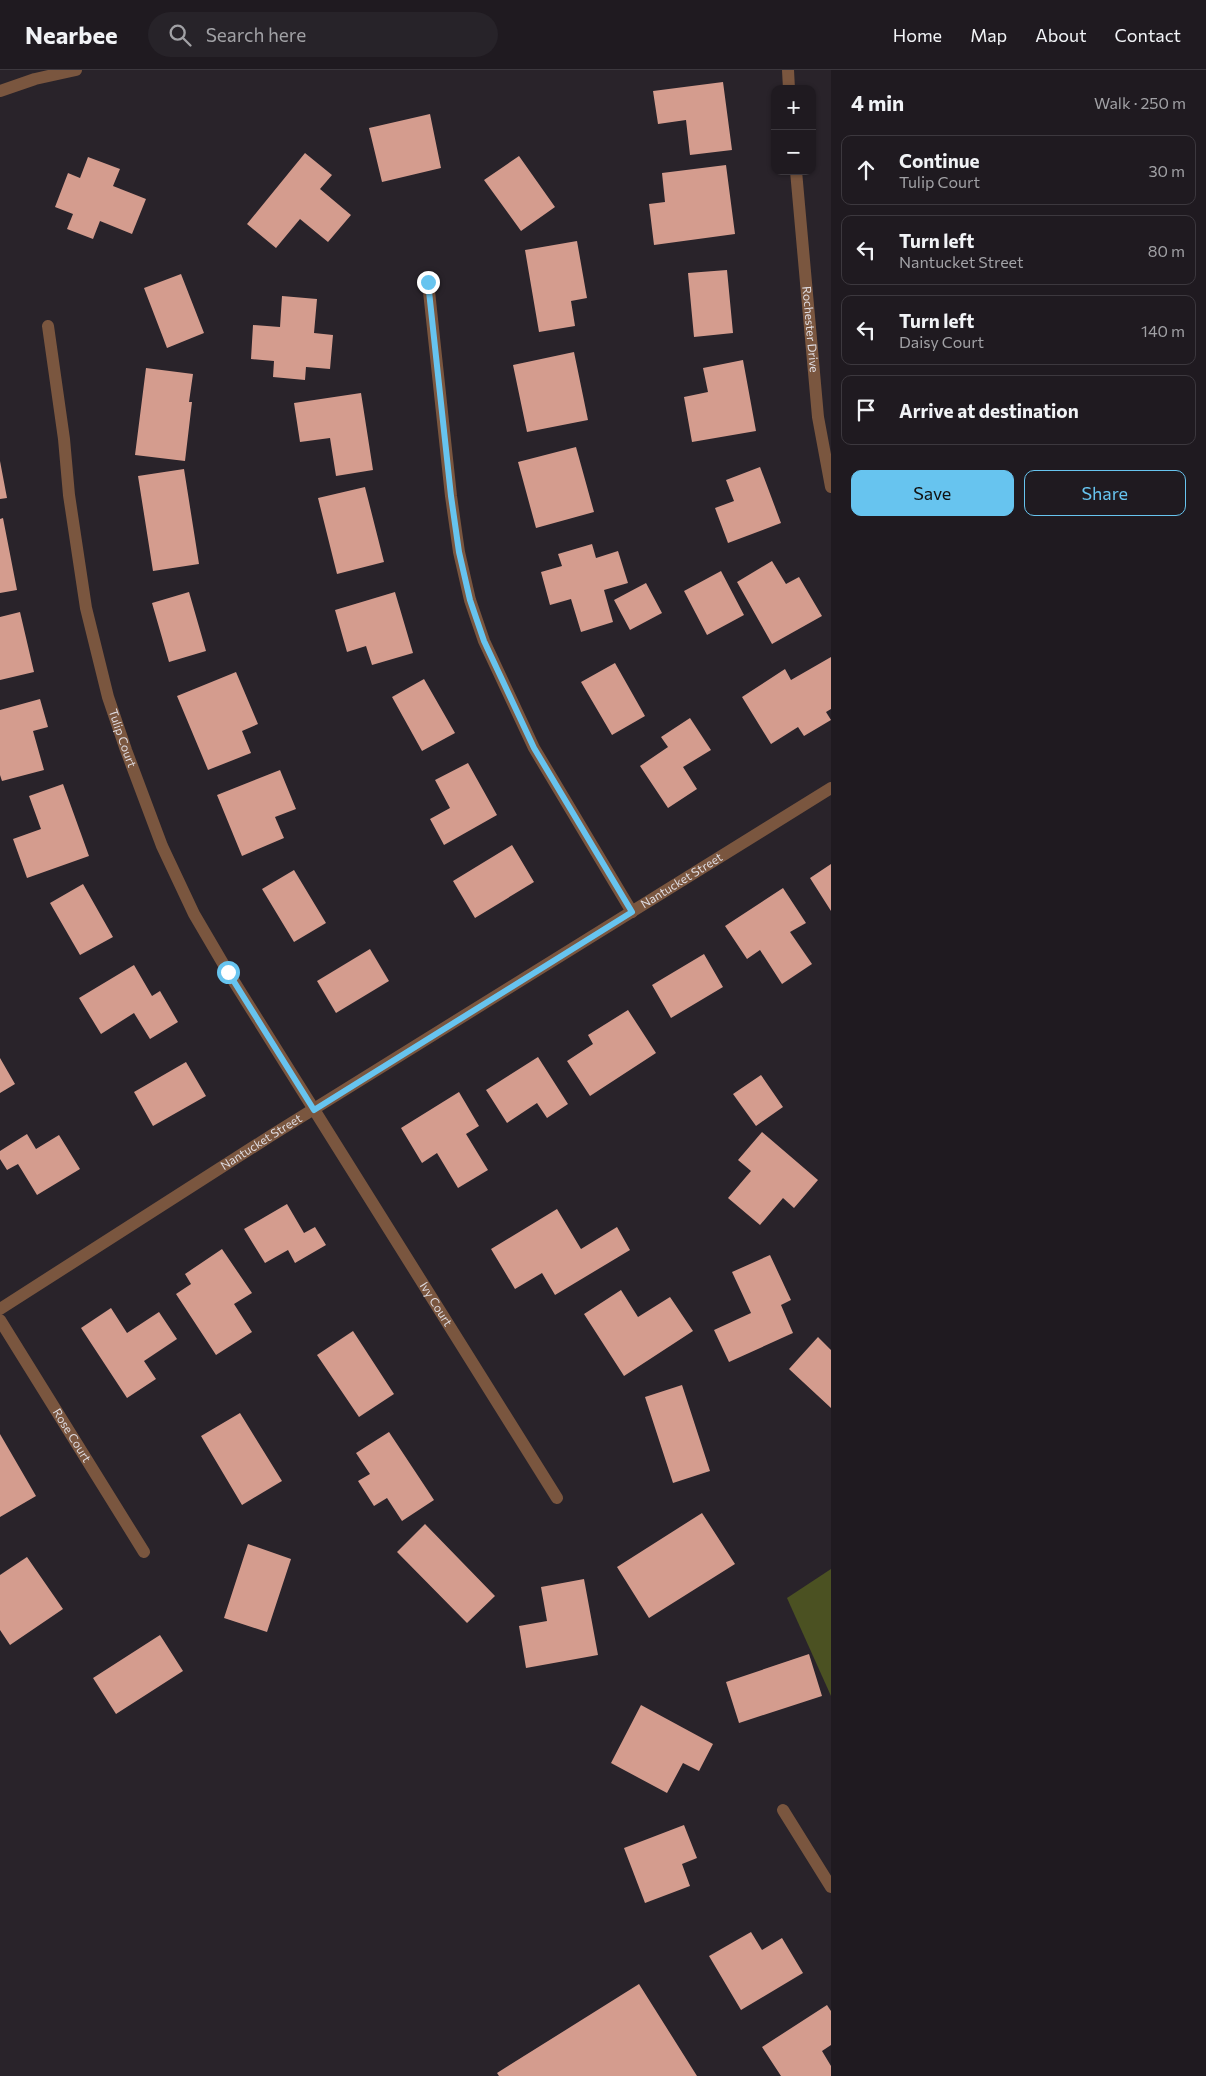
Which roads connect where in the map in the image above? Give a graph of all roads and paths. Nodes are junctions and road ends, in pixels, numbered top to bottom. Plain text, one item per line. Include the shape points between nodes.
1 (76, 70) edge
2 (788, 70) edge
3 (789, 85) edge
4 (0, 91) edge
5 (796, 175) edge
6 (428, 282) dead end
7 (48, 326) dead end
8 (831, 487) edge
9 (831, 788) edge
10 (632, 912) junction
11 (314, 1110) junction
12 (0, 1309) edge
13 (0, 1320) edge
14 (556, 1498) dead end
15 (144, 1552) dead end
16 (783, 1810) dead end
17 (831, 1887) edge

1 - 4 street
2 - 3 street
5 - 8 street, Rochester Drive via 818,417
6 - 10 street via 451,496 470,600 484,641 534,748
7 - 11 street, Tulip Court via 86,608 108,697 162,846 194,914
9 - 10 street, Nantucket Street
10 - 11 street, Nantucket Street
11 - 12 street, Nantucket Street
11 - 14 street, Ivy Court
13 - 15 street, Rose Court
16 - 17 street

